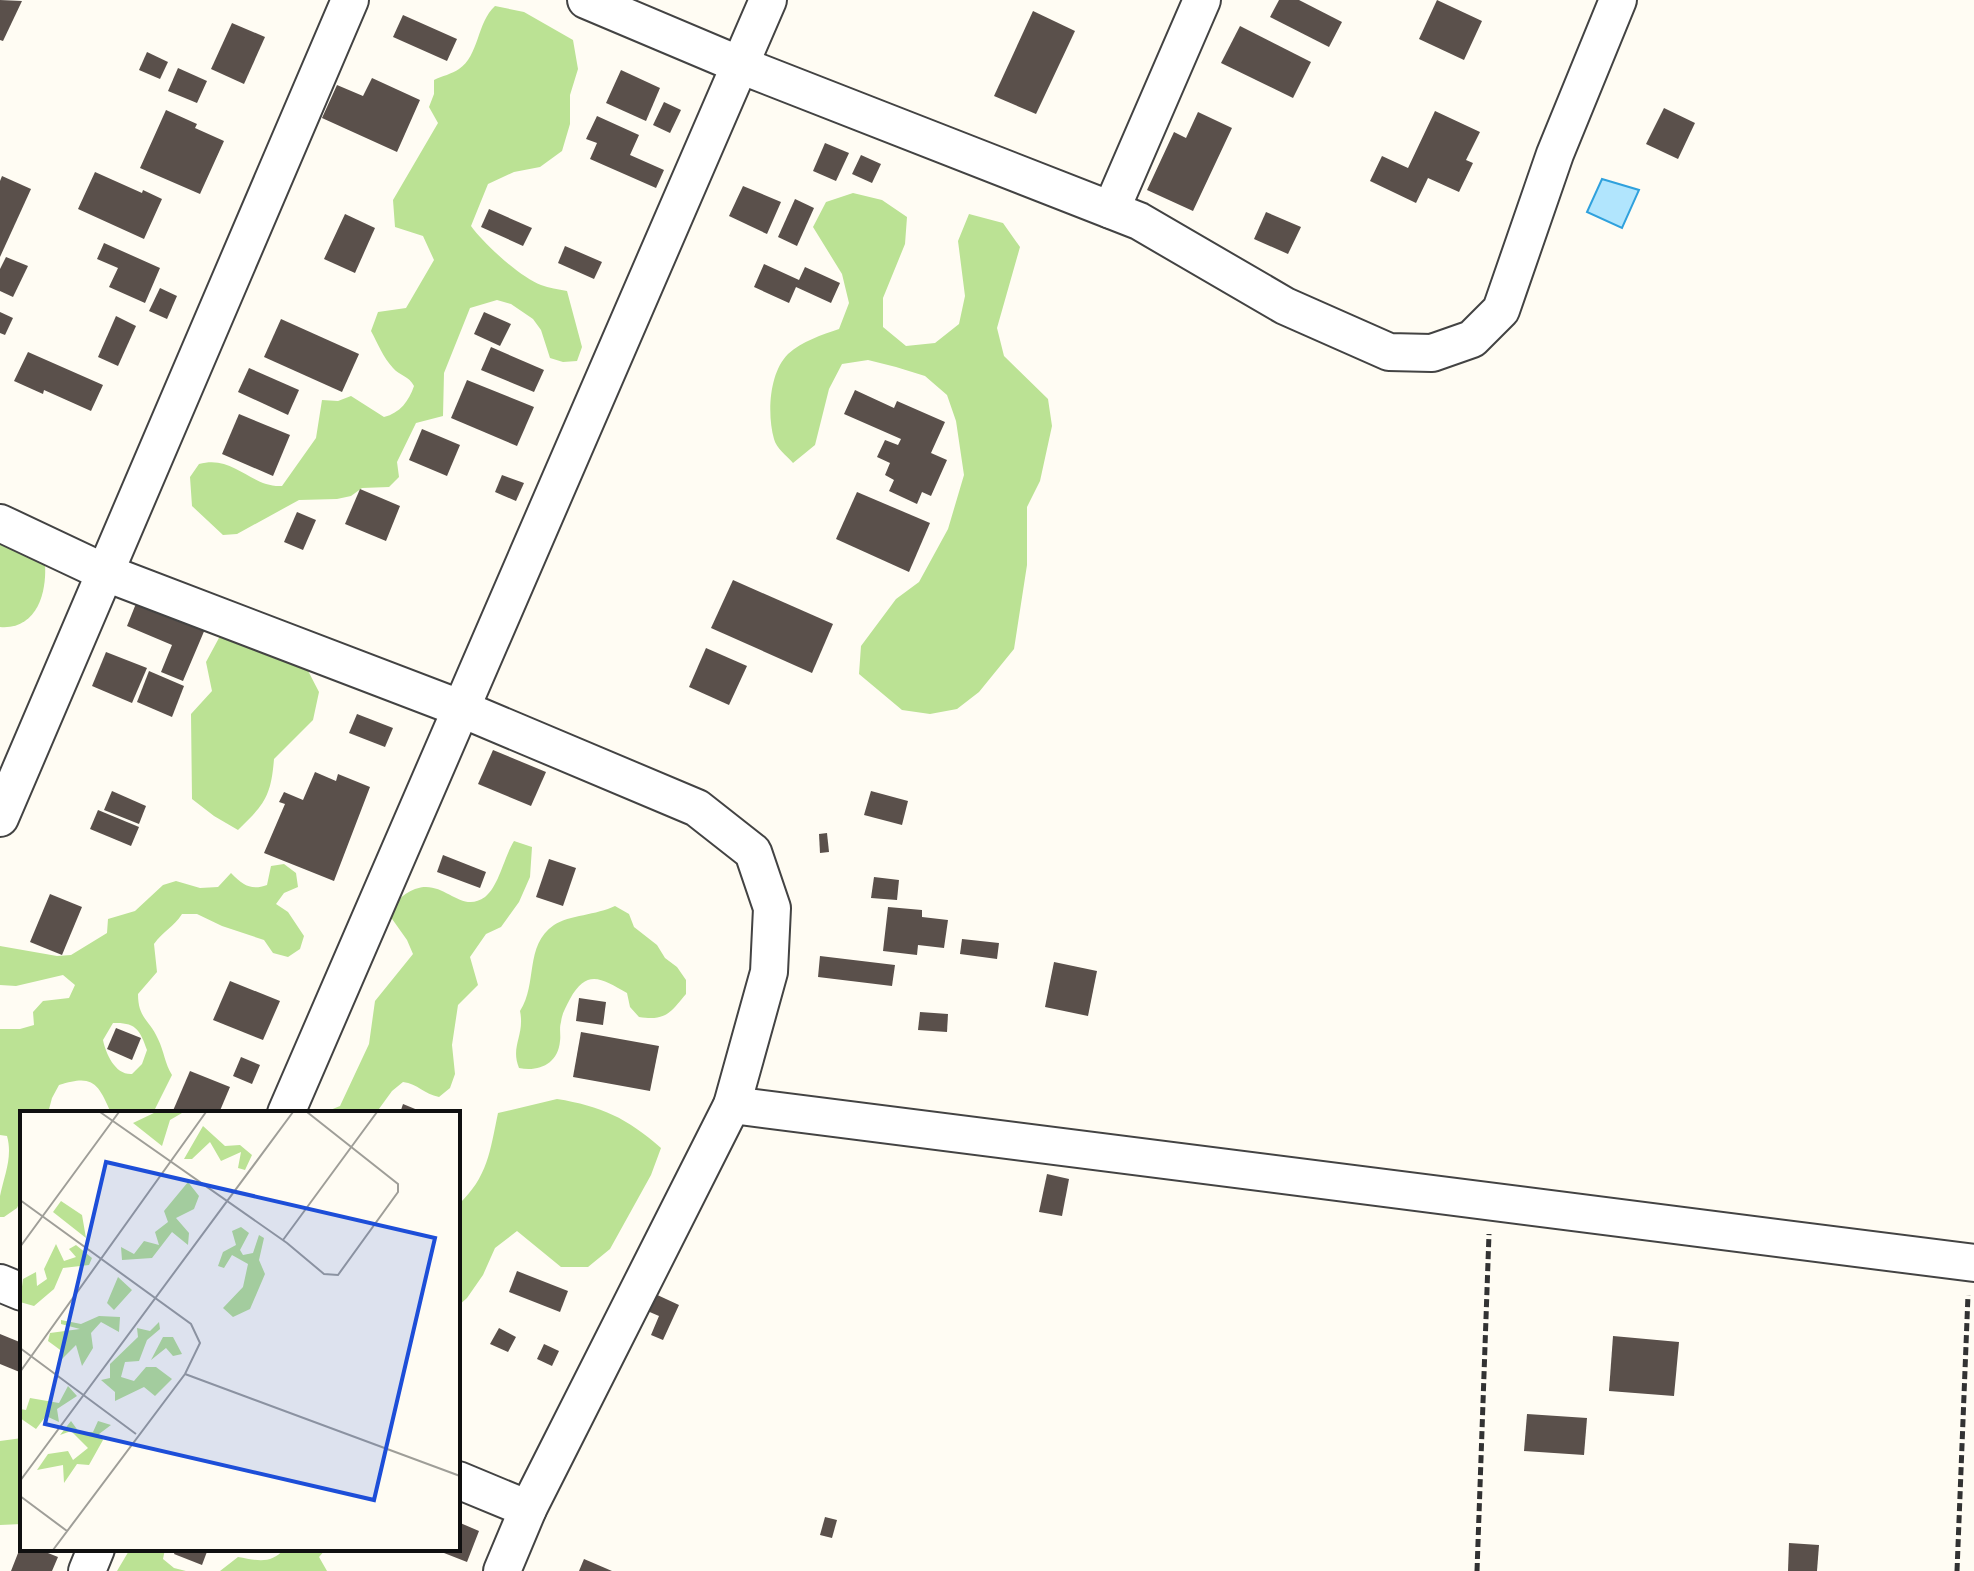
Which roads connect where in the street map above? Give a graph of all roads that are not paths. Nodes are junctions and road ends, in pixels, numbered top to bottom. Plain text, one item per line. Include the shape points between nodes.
1 (350, 0) edge
2 (586, 0) edge
3 (768, 0) edge
4 (1202, 0) edge
5 (1618, 0) edge
6 (740, 65) junction
7 (1111, 210) junction
8 (0, 523) edge
9 (106, 573) junction
10 (462, 709) junction
11 (0, 818) edge
12 (732, 1105) junction
13 (287, 1111) edge
14 (1972, 1262) edge
15 (0, 1283) edge
16 (20, 1291) edge
17 (460, 1481) edge
18 (528, 1509) junction
19 (95, 1551) edge
20 (87, 1571) edge
21 (502, 1571) edge

1 - 9 street
2 - 6 street
3 - 6 street
4 - 7 street
5 - 7 street via 1555,154 1501,310 1472,339 1432,353 1389,352 1285,306
6 - 7 street
6 - 10 street
8 - 9 street
9 - 10 street
9 - 11 street
10 - 12 street via 697,808 753,852 772,908 769,972
10 - 13 street
12 - 14 street
12 - 18 street
15 - 16 street
17 - 18 street
18 - 21 street
19 - 20 street

